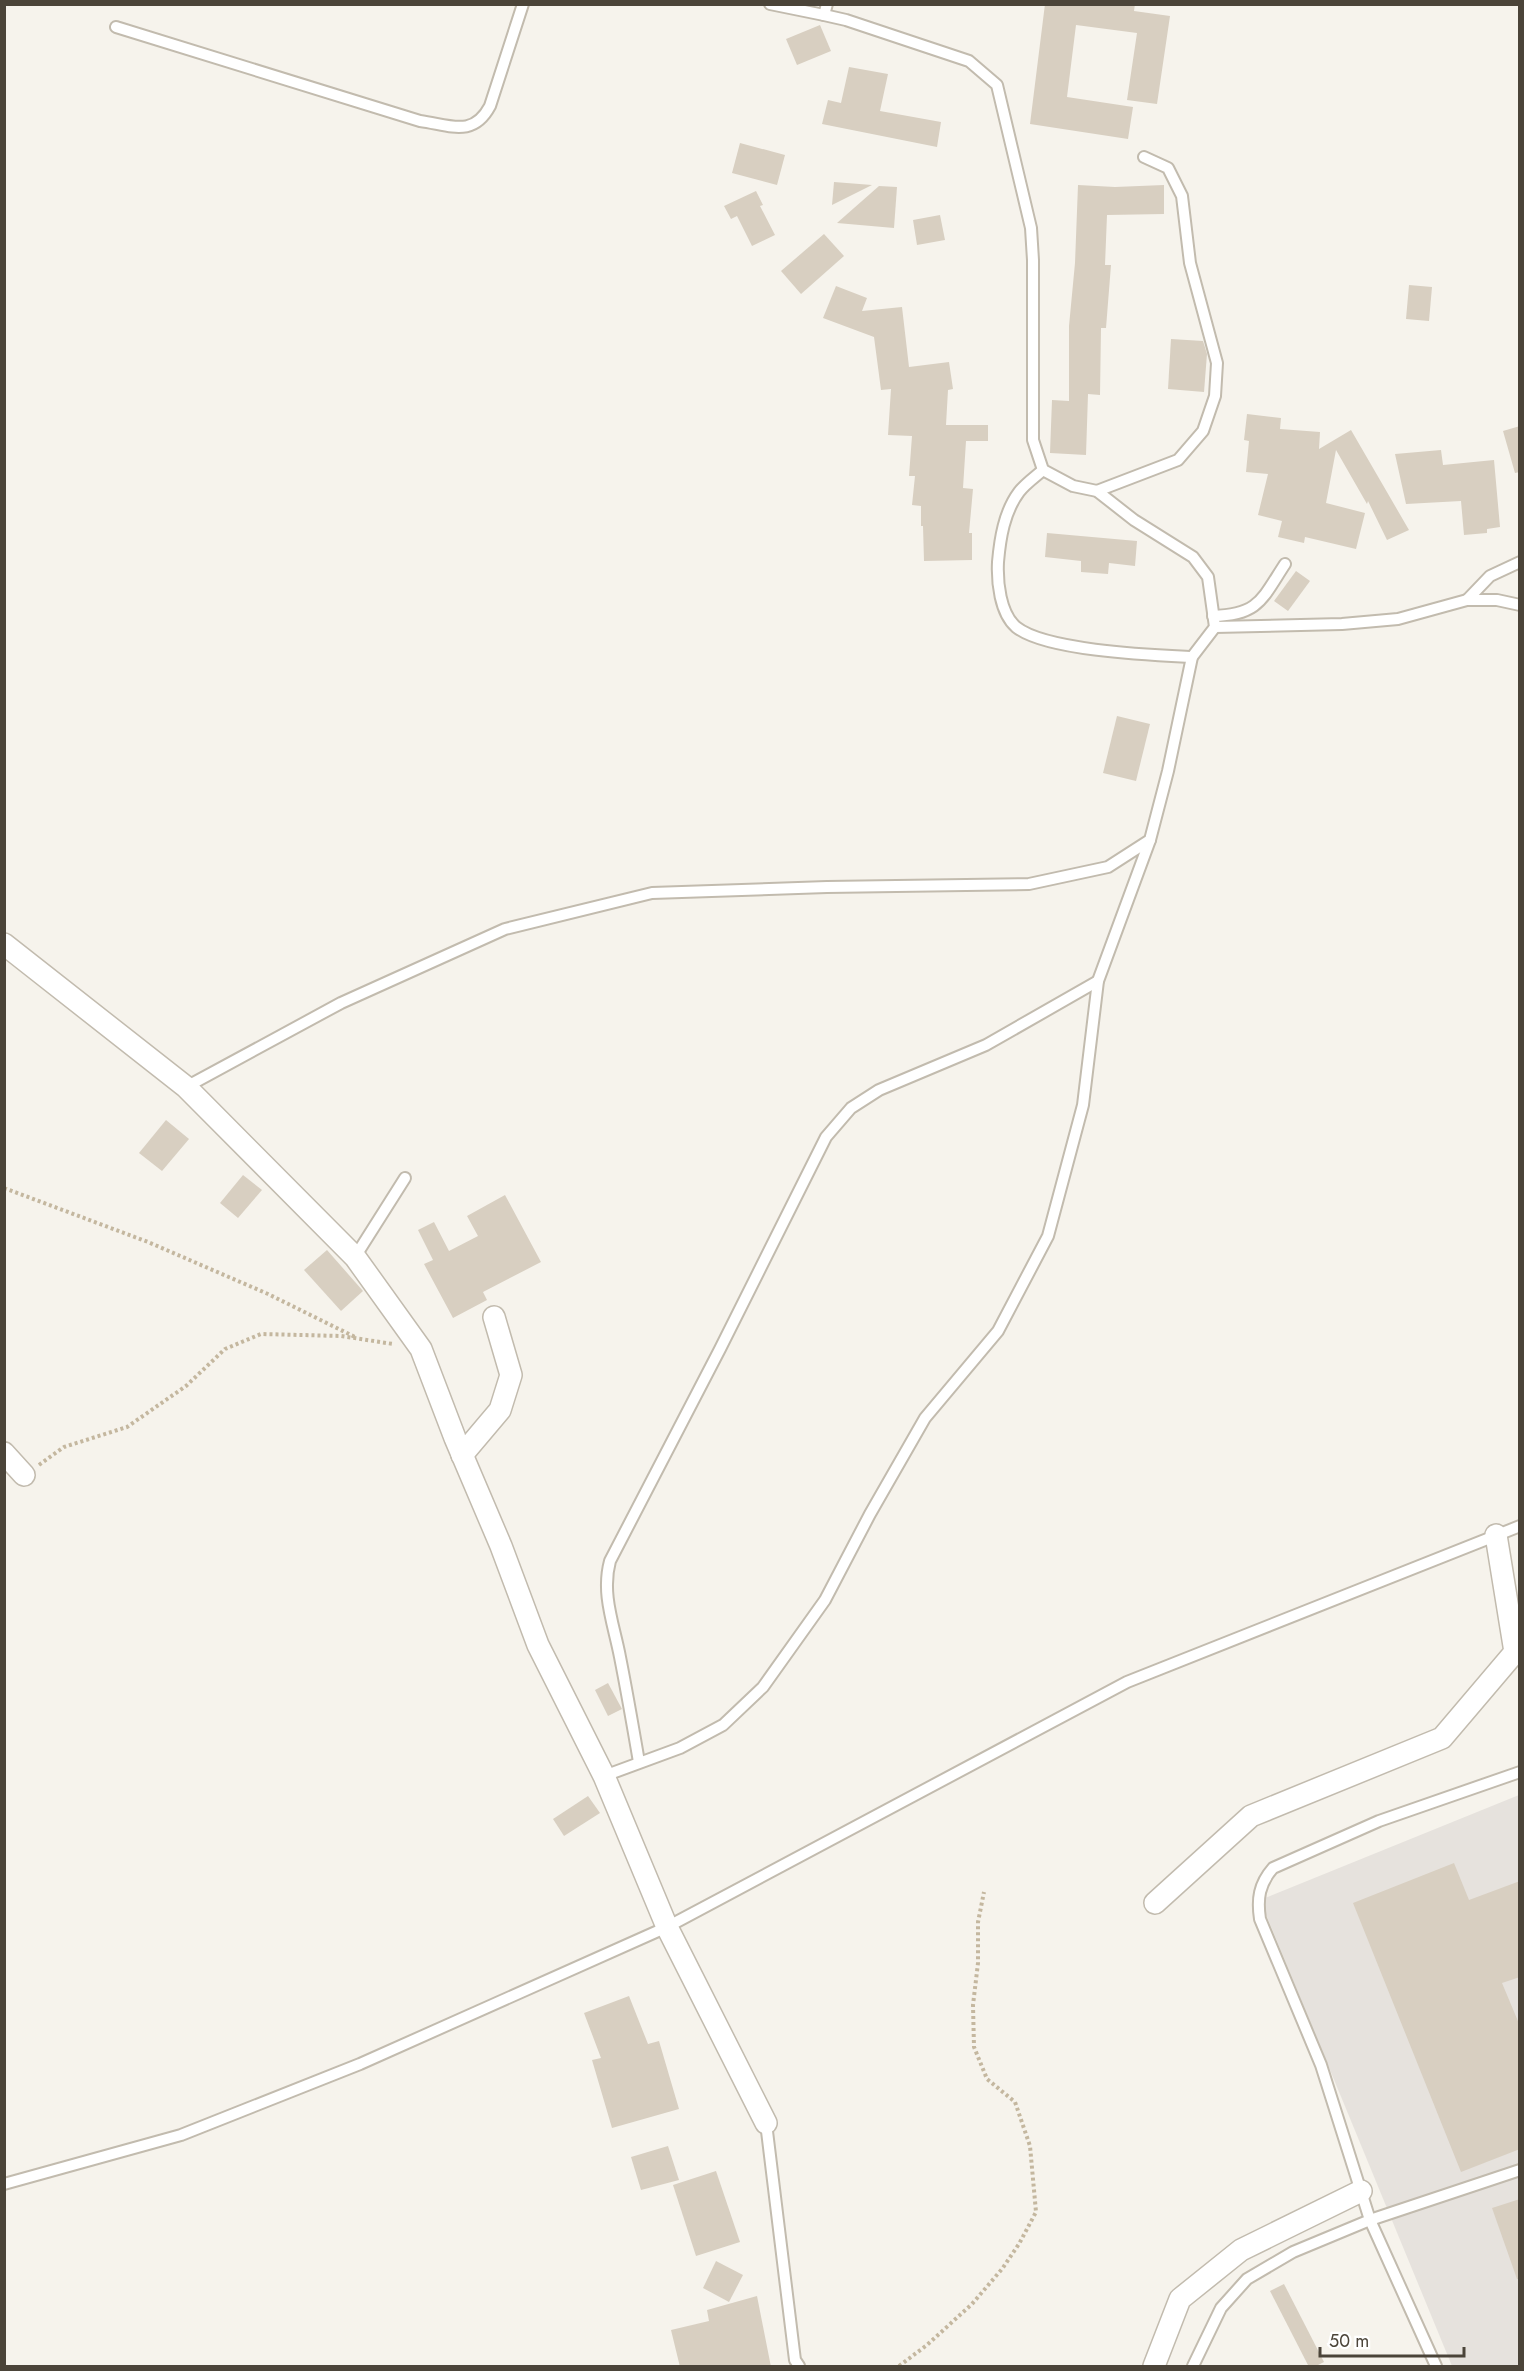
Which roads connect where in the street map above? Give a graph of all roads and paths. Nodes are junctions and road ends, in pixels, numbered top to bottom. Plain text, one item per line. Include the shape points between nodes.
1 (523, 4) edge
2 (770, 4) edge
3 (825, 10) edge
4 (116, 27) dead end
5 (1144, 158) dead end
6 (1043, 470) junction
7 (1097, 491) junction
8 (1520, 562) edge
9 (1285, 564) dead end
10 (1467, 600) junction
11 (1520, 605) edge
12 (1214, 621) junction
13 (1192, 657) junction
14 (1150, 840) junction
15 (4, 944) edge
16 (1098, 981) junction
17 (186, 1087) junction
18 (405, 1178) dead end
19 (4, 1188) edge
20 (355, 1257) junction
21 (494, 1317) dead end
22 (360, 1339) junction
23 (422, 1348) junction
24 (4, 1453) edge
25 (462, 1455) junction
26 (24, 1475) joint
27 (1520, 1526) edge
28 (1496, 1535) junction
29 (639, 1762) junction
30 (1520, 1772) edge
31 (604, 1776) junction
32 (984, 1892) dead end
33 (1155, 1903) dead end
34 (667, 1928) junction
35 (766, 2123) joint
36 (1520, 2170) edge
37 (4, 2184) edge
38 (1361, 2191) junction
39 (1370, 2220) junction
40 (800, 2367) edge
41 (899, 2367) edge
42 (1154, 2367) edge
43 (1193, 2367) edge
44 (1436, 2367) edge

1 - 4 lane via 490,106 483,119 467,128 420,121
2 - 3 lane
3 - 6 lane via 969,61 997,85 1031,228 1033,440
5 - 7 lane via 1168,168 1182,196 1190,263 1217,363 1215,396 1203,430 1178,460
6 - 7 lane via 1073,486
6 - 13 lane via 1019,492 1006,517 999,546 997,575 1004,606 1015,626 1031,636 1054,642
7 - 12 lane via 1193,557 1208,578
8 - 10 lane via 1490,576
9 - 12 lane via 1260,602
10 - 11 lane
10 - 12 lane via 1398,619 1342,624
12 - 13 lane
13 - 14 lane
14 - 16 lane
14 - 17 lane via 1108,867 1029,884 652,893 505,929 341,1003
15 - 17 street
16 - 29 lane via 1083,1105 1065,1177 1048,1236 998,1331 925,1418 825,1600 763,1687 723,1725 680,1748
16 - 29 lane via 986,1045 879,1090 851,1108 826,1137 606,1574 608,1605
17 - 20 street
18 - 20 lane
19 - 22 path via 148,1242
20 - 23 street
21 - 25 street via 511,1375 500,1410
22 - 23 path
22 - 26 path via 261,1334 225,1349 186,1386 127,1427 64,1447
23 - 25 street
24 - 26 street
25 - 31 street via 538,1646
27 - 28 lane
28 - 33 street via 1515,1652 1442,1738 1251,1816
28 - 34 lane via 1126,1682
29 - 31 lane
30 - 38 lane via 1378,1821 1274,1868 1265,1878 1258,1905 1260,1919 1322,2065
31 - 34 street
32 - 41 path via 978,1922 974,2047 987,2079 1015,2102 1030,2146 1036,2212 1002,2269 972,2304
34 - 35 street
34 - 37 lane via 360,2064 181,2135
35 - 40 lane via 795,2360
36 - 39 lane
38 - 39 lane
38 - 42 street via 1241,2250 1180,2299
39 - 43 lane via 1293,2252 1246,2279 1221,2308
39 - 44 lane

